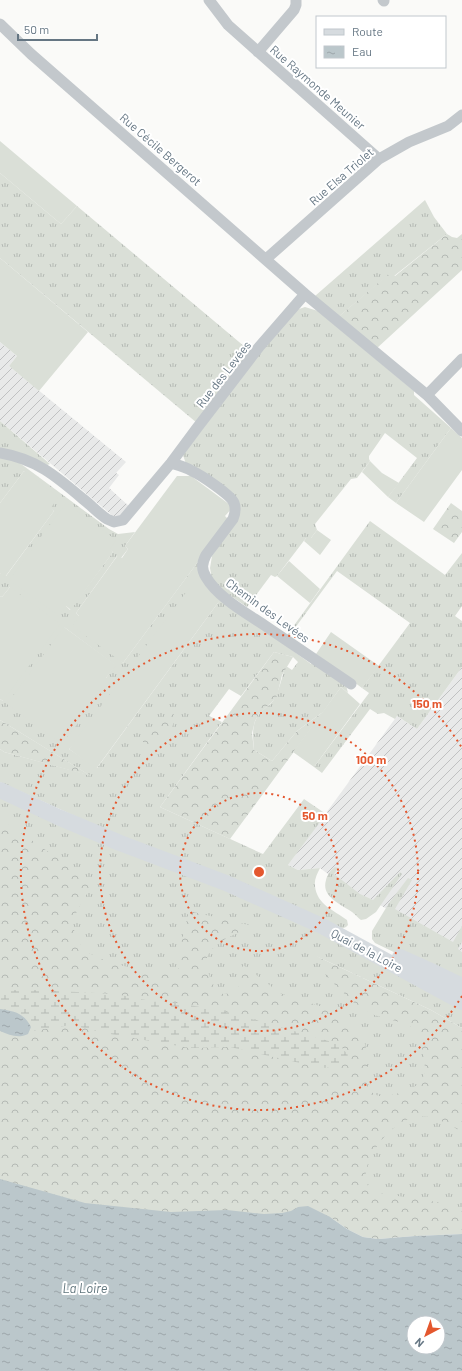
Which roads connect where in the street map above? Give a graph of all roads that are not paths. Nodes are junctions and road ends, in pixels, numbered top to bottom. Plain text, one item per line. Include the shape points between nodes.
1 (209, 0) edge
2 (296, 0) edge
3 (0, 24) edge
4 (258, 52) junction
5 (462, 116) edge
6 (379, 158) junction
7 (266, 259) junction
8 (306, 294) junction
9 (462, 360) edge
10 (426, 395) junction
11 (462, 431) edge
12 (0, 453) edge
13 (172, 463) junction
14 (351, 684) dead end
15 (0, 790) edge
16 (322, 926) junction
17 (462, 986) edge
18 (462, 1002) edge

1 - 4 street, Rue Raymonde Meunier via 228,25
2 - 4 street, Rue Raymonde Meunier via 294,10
3 - 7 street, Rue Cécile Bergerot
4 - 6 street, Rue Raymonde Meunier
5 - 6 street, Rue Elsa Triolet via 448,126
6 - 7 street, Rue Elsa Triolet
7 - 8 street, Rue Cécile Bergerot
8 - 10 street
8 - 13 street, Rue des Levées via 259,348
9 - 10 street
10 - 11 street
12 - 13 street, Rue des Levées via 22,458 53,473 114,522 120,522 127,517
13 - 14 street, Chemin des Levées via 200,475 234,503 233,518 203,561 203,571 211,585 235,606
15 - 16 main road via 58,817 226,883
16 - 17 main road, Quai de la Loire via 367,943
16 - 18 main road, Quai de la Loire

